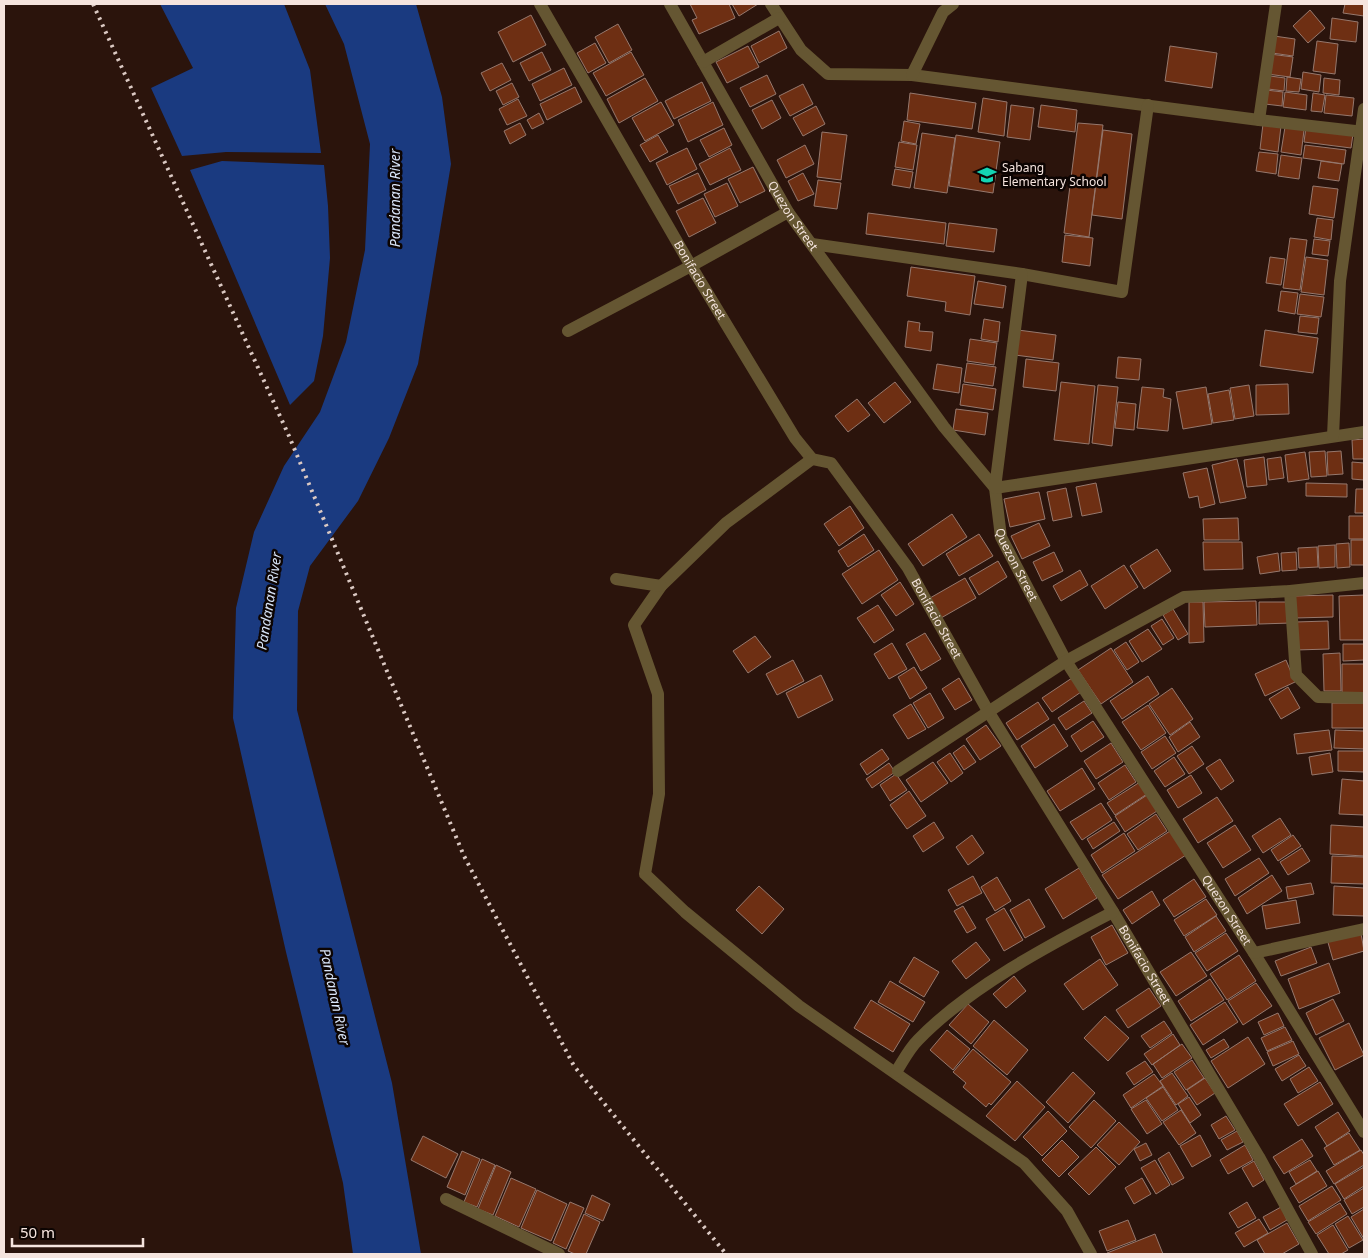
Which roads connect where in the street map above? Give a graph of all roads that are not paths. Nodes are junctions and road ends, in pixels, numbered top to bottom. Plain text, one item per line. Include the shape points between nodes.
1 (540, 4) edge
2 (670, 4) edge
3 (772, 4) edge
4 (953, 4) edge
5 (1276, 4) edge
6 (779, 18) junction
7 (703, 62) junction
8 (912, 75) junction
9 (1148, 105) junction
10 (1364, 109) edge
11 (1259, 120) junction
12 (1363, 132) edge
13 (788, 212) junction
14 (812, 244) junction
15 (691, 266) junction
16 (1022, 274) junction
17 (568, 331) dead end
18 (1364, 432) edge
19 (1333, 436) junction
20 (812, 459) junction
21 (995, 488) junction
22 (616, 579) dead end
23 (1364, 583) edge
24 (661, 586) junction
25 (1290, 590) junction
26 (1066, 662) junction
27 (1364, 698) edge
28 (988, 711) junction
29 (898, 771) dead end
30 (1113, 912) junction
31 (1364, 929) edge
32 (1254, 953) junction
33 (896, 1072) junction
34 (1364, 1132) edge
35 (446, 1199) dead end
36 (559, 1254) edge
37 (1091, 1254) edge
38 (1312, 1254) edge

1 - 15 street, Bonifacio Street
2 - 7 street, Quezon Street
3 - 6 street
4 - 8 street via 943,12
5 - 11 street
6 - 7 street
6 - 8 street via 801,50 828,74
7 - 13 street, Quezon Street
8 - 9 street
9 - 11 street
9 - 16 street via 1122,292
10 - 12 street
11 - 12 street
12 - 19 street via 1340,281
13 - 14 street, Quezon Street
13 - 15 street
14 - 16 street
14 - 21 street, Quezon Street via 944,427
15 - 17 street
15 - 20 street, Bonifacio Street via 795,438
16 - 21 street
18 - 19 street
19 - 21 street
20 - 24 street via 726,523
20 - 28 street, Bonifacio Street via 831,462 908,568
21 - 26 street, Quezon Street via 1000,537
22 - 24 street
23 - 25 street
24 - 33 street via 634,624 658,694 658,794 645,874 685,912 799,1006
25 - 26 street via 1184,597
25 - 27 street via 1296,675 1318,697
26 - 28 street
26 - 32 street, Quezon Street
28 - 29 street
28 - 30 street, Bonifacio Street
30 - 33 street via 1043,948 957,1006 917,1041
30 - 38 street, Bonifacio Street via 1259,1157
31 - 32 street
32 - 34 street, Quezon Street
33 - 37 street via 1024,1163 1067,1211
35 - 36 street

